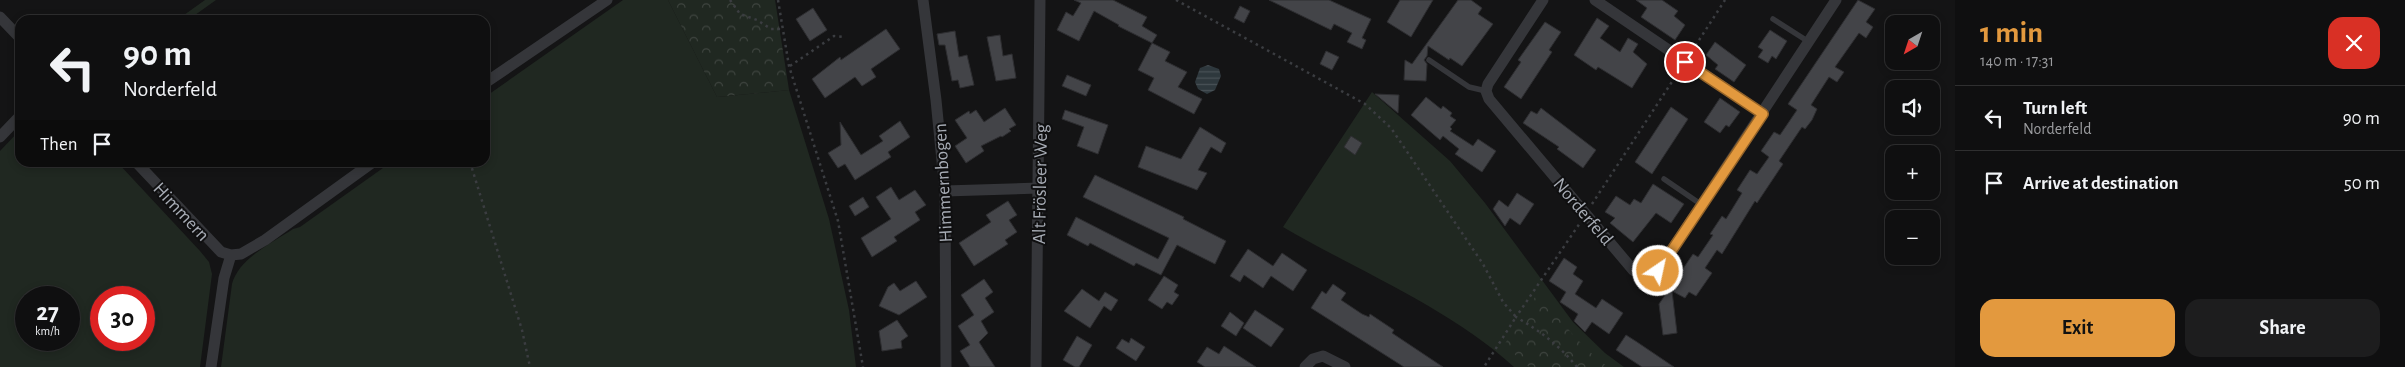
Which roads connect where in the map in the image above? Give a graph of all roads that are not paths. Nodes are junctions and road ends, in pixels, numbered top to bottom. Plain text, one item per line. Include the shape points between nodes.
1 (607, 0) edge
2 (923, 0) edge
3 (1040, 0) edge
4 (1544, 0) edge
5 (1595, 0) edge
6 (1836, 0) edge
7 (0, 17) edge
8 (1773, 19) dead end
9 (15, 33) edge
10 (1809, 42) junction
11 (1429, 60) dead end
12 (490, 80) edge
13 (1486, 92) junction
14 (1763, 114) junction
15 (15, 121) edge
16 (0, 137) edge
17 (141, 167) edge
18 (366, 167) edge
19 (1664, 179) dead end
20 (1038, 188) junction
21 (945, 191) junction
22 (1702, 205) junction
23 (231, 256) junction
24 (211, 367) edge
25 (946, 367) edge
26 (1036, 367) edge
27 (1305, 367) edge
28 (1345, 367) edge

1 - 12 street
2 - 21 street, Himmernbogen
3 - 20 street, Alt Frösleer Weg
4 - 13 street via 1488,84
5 - 14 street
6 - 10 street, Norderfeld
7 - 9 street
8 - 10 lane
10 - 14 street, Norderfeld
11 - 13 lane via 1469,87
13 - 22 street, Norderfeld via 1633,270 1645,276 1658,271
14 - 22 street, Norderfeld
15 - 16 street
17 - 23 street, Himmern via 221,252
18 - 23 street via 265,240
19 - 22 lane
20 - 21 street
20 - 26 street, Alt Frösleer Weg
21 - 25 street, Himmernbogen
23 - 24 street via 224,278
27 - 28 street via 1313,359 1323,356

